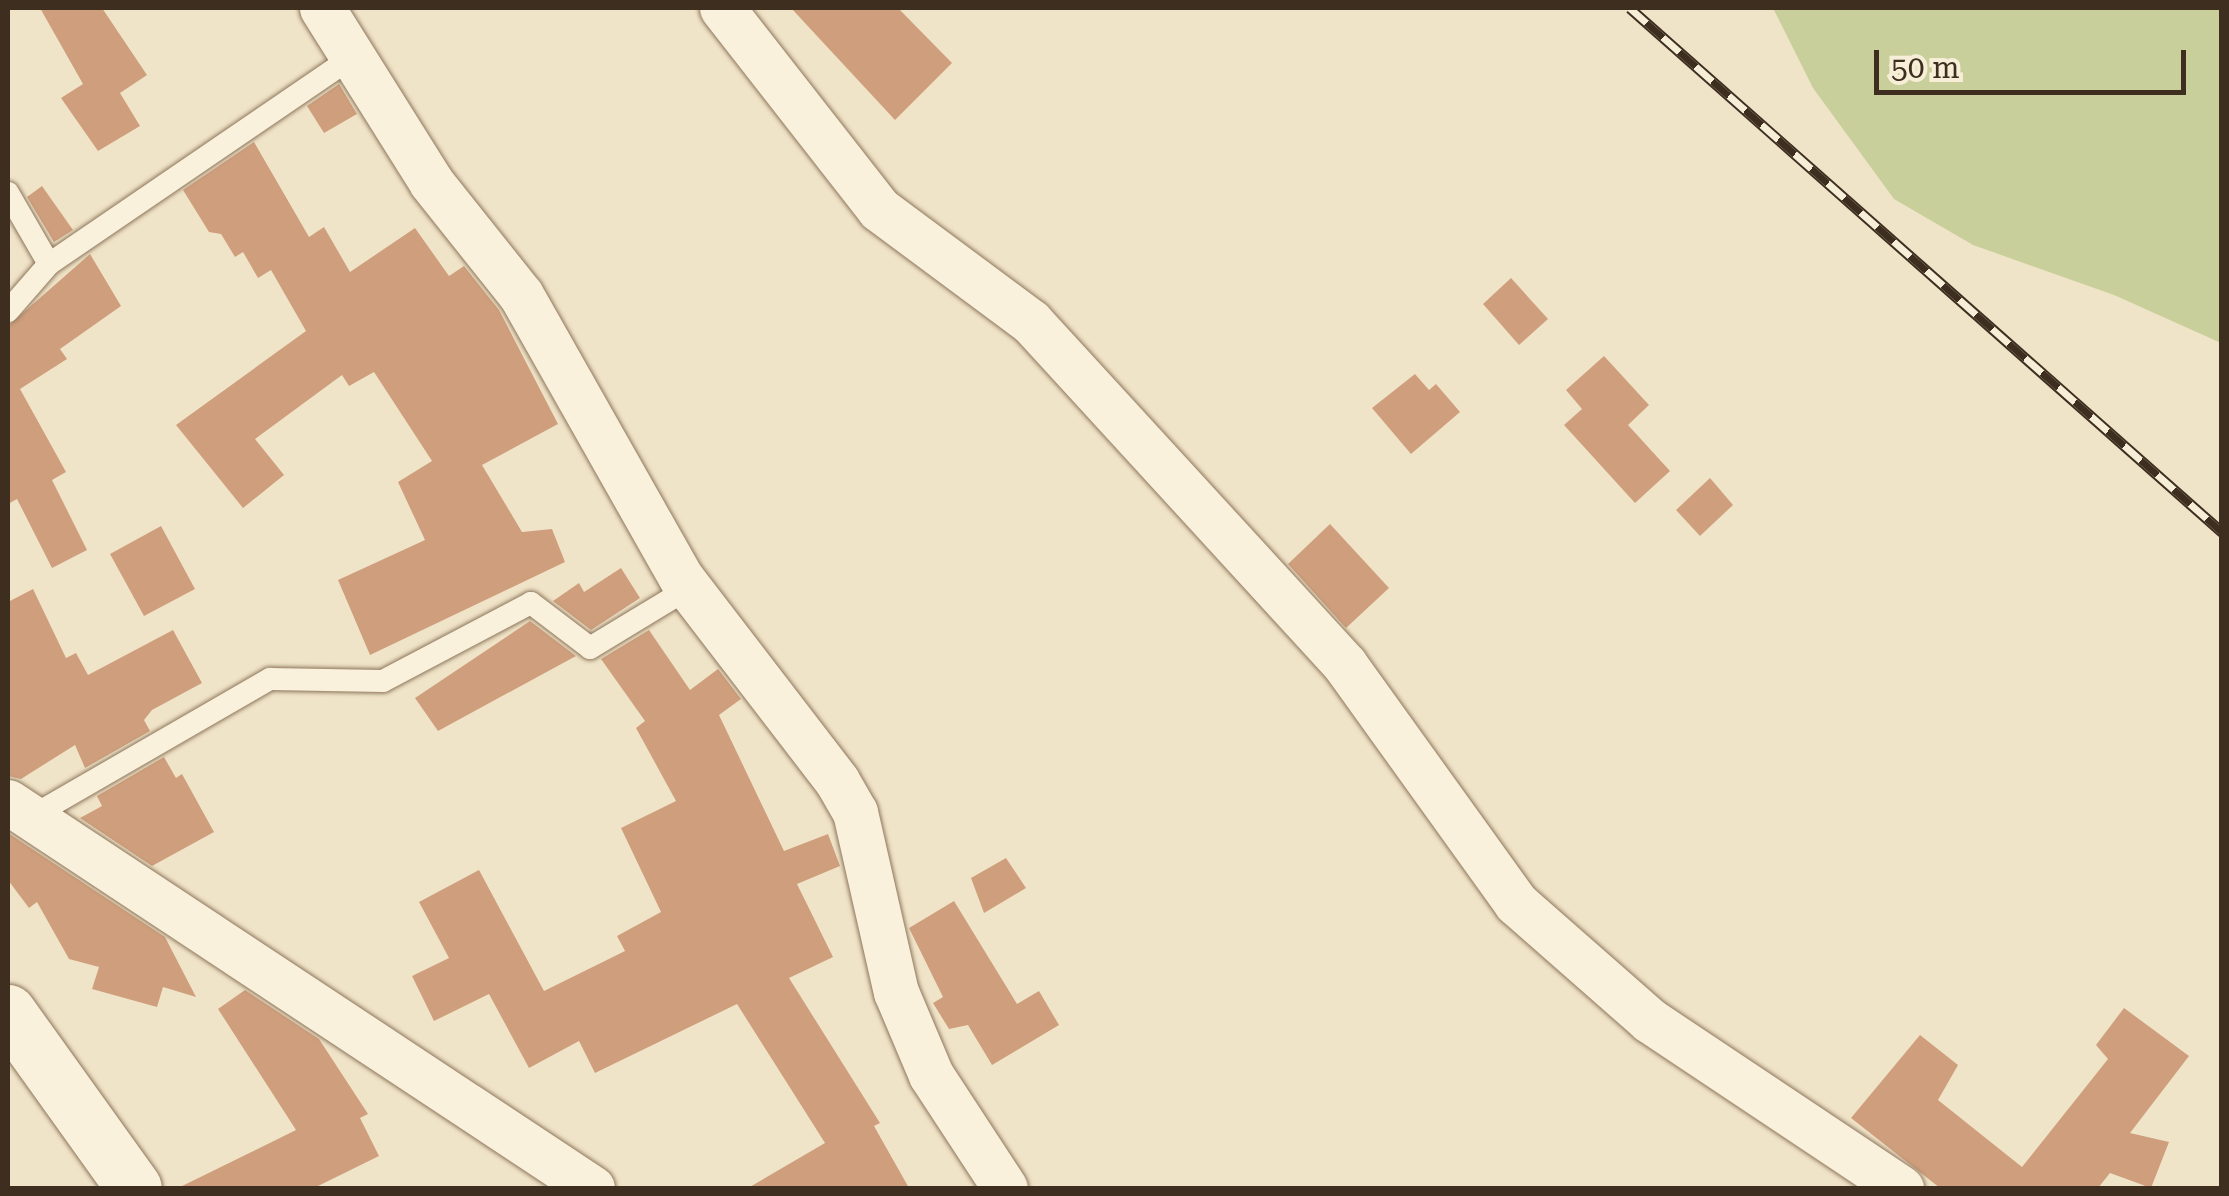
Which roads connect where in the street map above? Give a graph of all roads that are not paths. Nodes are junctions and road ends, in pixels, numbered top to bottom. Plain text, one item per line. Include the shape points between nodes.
1 (322, 8) edge
2 (722, 8) edge
3 (352, 57) junction
4 (8, 193) edge
5 (48, 264) junction
6 (8, 311) edge
7 (689, 588) junction
8 (18, 810) edge
9 (8, 1012) edge
10 (134, 1188) edge
11 (592, 1188) edge
12 (1005, 1188) edge
13 (1901, 1188) edge

1 - 3 street
2 - 13 street via 879,209 1031,322 1346,666 1516,903 1649,1020
3 - 5 lane
3 - 7 street via 431,182 520,295
4 - 5 lane
5 - 6 lane
7 - 8 lane via 590,648 531,603 383,681 270,679
7 - 12 street via 854,812 896,992 932,1075
8 - 11 street
9 - 10 main road

